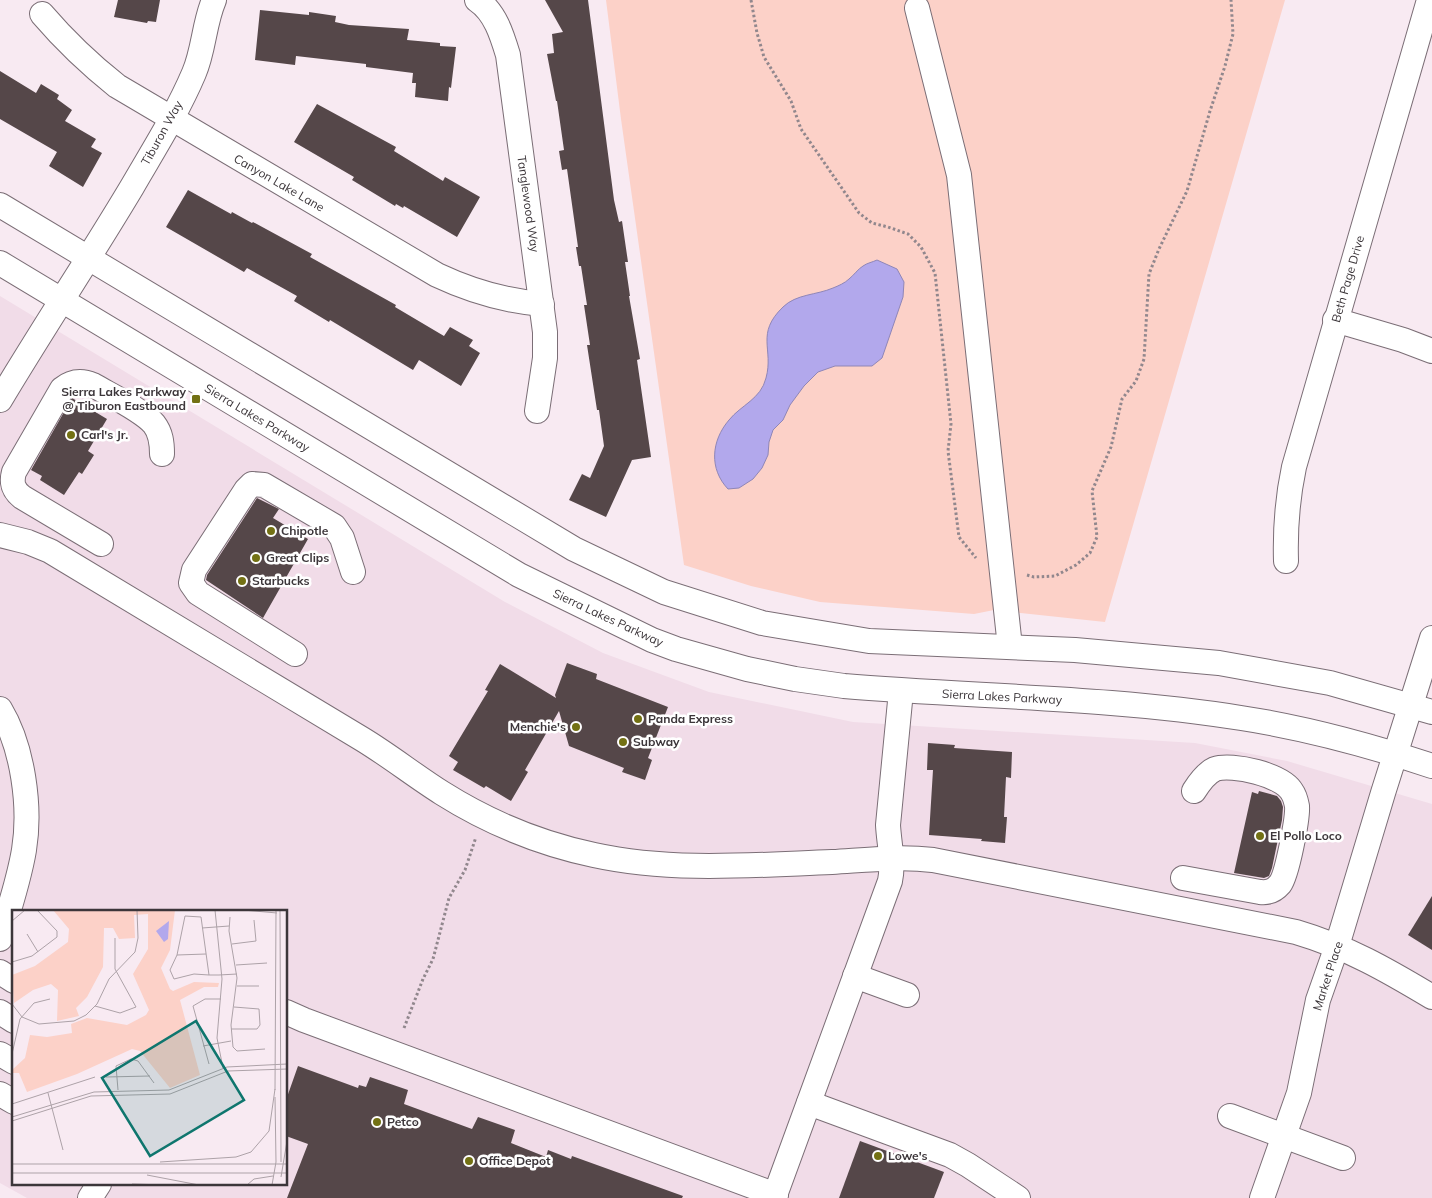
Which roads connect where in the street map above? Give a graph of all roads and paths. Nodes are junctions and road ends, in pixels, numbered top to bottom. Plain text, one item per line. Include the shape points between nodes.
1 (214, 0) edge
2 (751, 0) edge
3 (1231, 0) edge
4 (1429, 0) edge
5 (479, 2) edge
6 (917, 8) dead end
7 (42, 14) dead end
8 (1423, 55) edge
9 (172, 120) junction
10 (0, 205) edge
11 (90, 258) junction
12 (0, 263) edge
13 (62, 300) junction
14 (542, 304) junction
15 (1335, 320) junction
16 (1432, 351) edge
17 (0, 400) edge
18 (537, 411) dead end
19 (162, 454) dead end
20 (0, 535) edge
21 (101, 544) dead end
22 (1286, 560) dead end
23 (1001, 568) junction
24 (353, 572) dead end
25 (1432, 638) edge
26 (1010, 647) junction
27 (295, 654) dead end
28 (901, 691) junction
29 (1422, 708) edge
30 (0, 709) edge
31 (1396, 754) junction
32 (1432, 766) edge
33 (1194, 791) dead end
34 (479, 832) dead end
35 (892, 857) junction
36 (1184, 878) dead end
37 (0, 939) edge
38 (1338, 946) junction
39 (0, 972) edge
40 (855, 976) junction
41 (12, 979) edge
42 (907, 995) dead end
43 (1432, 997) edge
44 (0, 1012) edge
45 (288, 1013) edge
46 (12, 1020) edge
47 (404, 1028) dead end
48 (0, 1054) edge
49 (12, 1061) edge
50 (0, 1094) edge
51 (12, 1101) edge
52 (809, 1103) junction
53 (1230, 1116) dead end
54 (1284, 1136) junction
55 (1343, 1158) dead end
56 (98, 1186) edge
57 (775, 1196) edge
58 (90, 1198) edge
59 (1018, 1198) edge
60 (1262, 1198) edge

1 - 9 street, Tiburon Way via 195,72
2 - 23 path via 764,57 791,101 801,129 859,213 872,223 908,234 921,247 935,273 951,424 948,451 959,537 982,563
3 - 23 path via 1232,34 1225,66 1187,191 1150,274 1144,359 1136,381 1122,399 1111,447 1092,491 1097,537 1090,553 1055,576 1034,577
4 - 8 street, Beth Page Drive
5 - 14 street, Tanglewood Way via 500,30 508,55
6 - 23 street via 959,175
7 - 9 street, Canyon Lake Lane via 89,64 117,86
8 - 15 street, Beth Page Drive
9 - 11 street, Tiburon Way
9 - 14 street, Canyon Lake Lane via 437,275 489,295
10 - 11 street
11 - 13 street
11 - 26 street via 574,549 664,592 762,623 869,641
12 - 13 street, Sierra Lakes Parkway
13 - 17 street
13 - 28 street, Sierra Lakes Parkway via 519,575 652,640 723,663 771,674
14 - 18 street, Tanglewood Way via 545,358
15 - 16 street
15 - 22 street, Beth Page Drive via 1287,498
19 - 21 street via 159,433 146,416 85,382 68,384 62,390 14,472 13,486 22,497
20 - 35 street via 50,551 365,740 444,794 527,835 594,855 662,864 739,866
23 - 26 street
24 - 27 street via 342,538 334,526 264,485 252,484 246,490 194,570 191,582 198,593
25 - 29 street, Market Place
26 - 29 street via 1218,663 1330,683
28 - 31 street, Sierra Lakes Parkway via 1192,711 1317,733
28 - 35 street via 888,825
29 - 31 street, Market Place
30 - 37 street via 20,760 26,827 19,873
31 - 32 street, Sierra Lakes Parkway
31 - 38 street, Market Place
33 - 36 street via 1208,774 1223,768 1270,775 1291,789 1297,813 1285,876 1275,889 1267,893
34 - 47 path via 465,870 449,898 433,959 422,978
35 - 38 street via 933,860 1273,926
35 - 40 street via 890,881
38 - 43 street via 1375,963
38 - 54 street, Market Place via 1318,1000 1299,1093
39 - 41 street
40 - 42 street
40 - 52 street
44 - 46 street
45 - 57 street
48 - 49 street
50 - 51 street
52 - 57 street
52 - 59 street via 950,1155
53 - 54 street
54 - 55 street
54 - 60 street, Market Place
56 - 58 street

